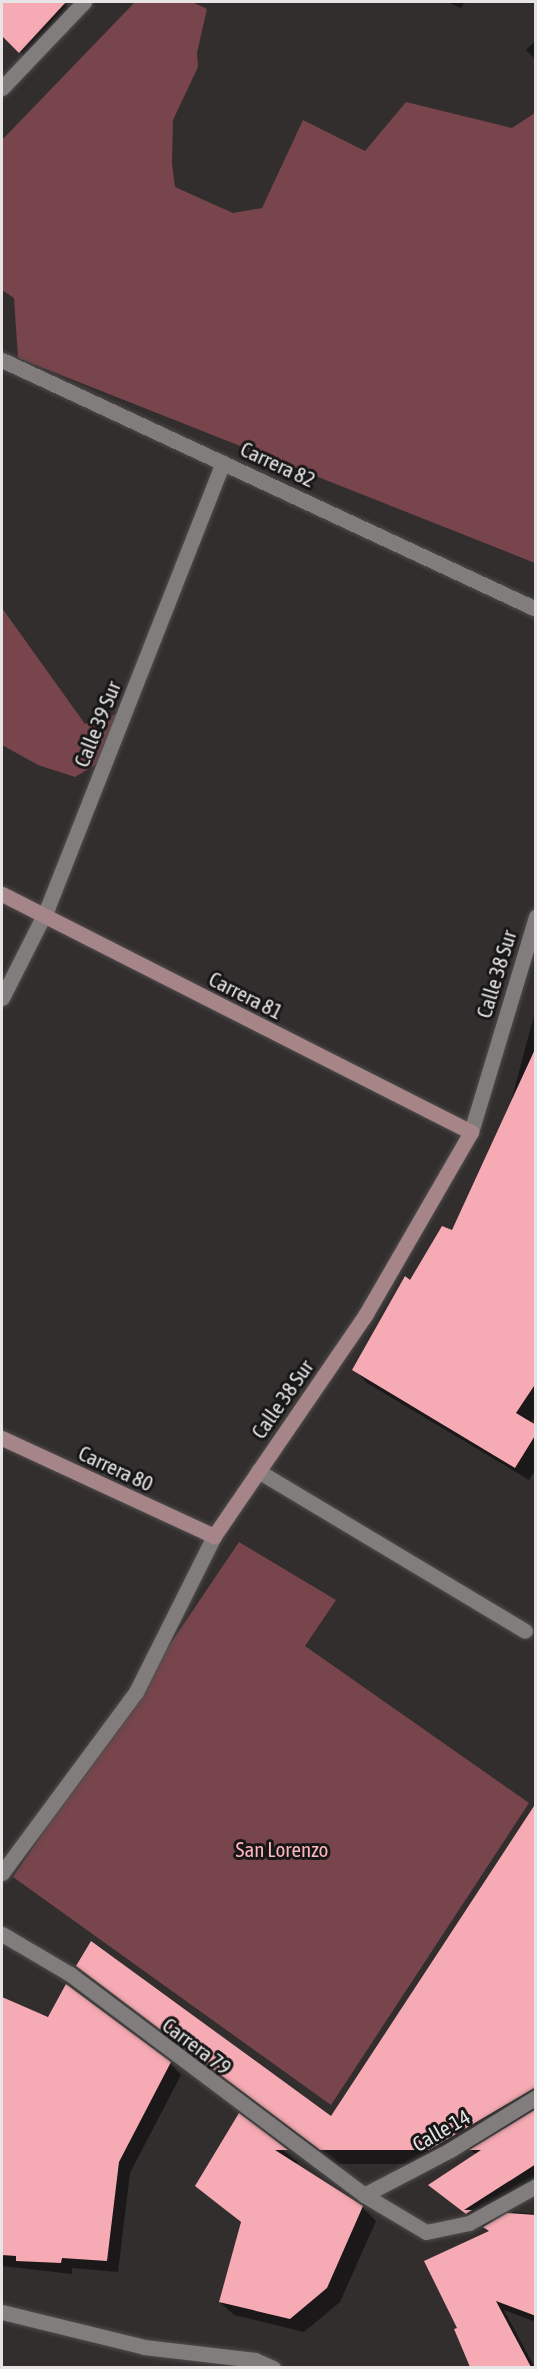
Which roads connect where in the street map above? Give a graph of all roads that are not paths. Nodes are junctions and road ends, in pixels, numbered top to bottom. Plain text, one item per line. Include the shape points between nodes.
1 (84, 2) edge
2 (2, 88) edge
3 (2, 360) edge
4 (223, 462) junction
5 (536, 609) edge
6 (2, 894) edge
7 (43, 915) junction
8 (536, 917) edge
9 (2, 998) edge
10 (471, 1132) junction
11 (2, 1438) edge
12 (258, 1471) junction
13 (214, 1536) junction
14 (525, 1631) dead end
15 (2, 1873) edge
16 (2, 1934) edge
17 (536, 2097) edge
18 (536, 2186) edge
19 (364, 2195) junction
20 (2, 2312) edge
21 (273, 2367) edge

1 - 2 street
3 - 4 street, Carrera 82
4 - 5 street, Carrera 82
4 - 7 street, Calle 39 Sur
6 - 7 main road, Carrera 81
7 - 9 street, Calle 39 Sur
7 - 10 main road, Carrera 81
8 - 10 street, Calle 38 Sur
10 - 12 main road, Calle 38 Sur via 366,1314
11 - 13 main road, Carrera 80
12 - 13 main road, Calle 38 Sur
12 - 14 street
13 - 15 street, Calle 38 Sur via 136,1692
16 - 19 street, Carrera 79 via 70,1974
17 - 19 street, Calle 14 via 450,2150
18 - 19 street, Carrera 79 via 469,2223 426,2232
20 - 21 street via 144,2347 255,2360

